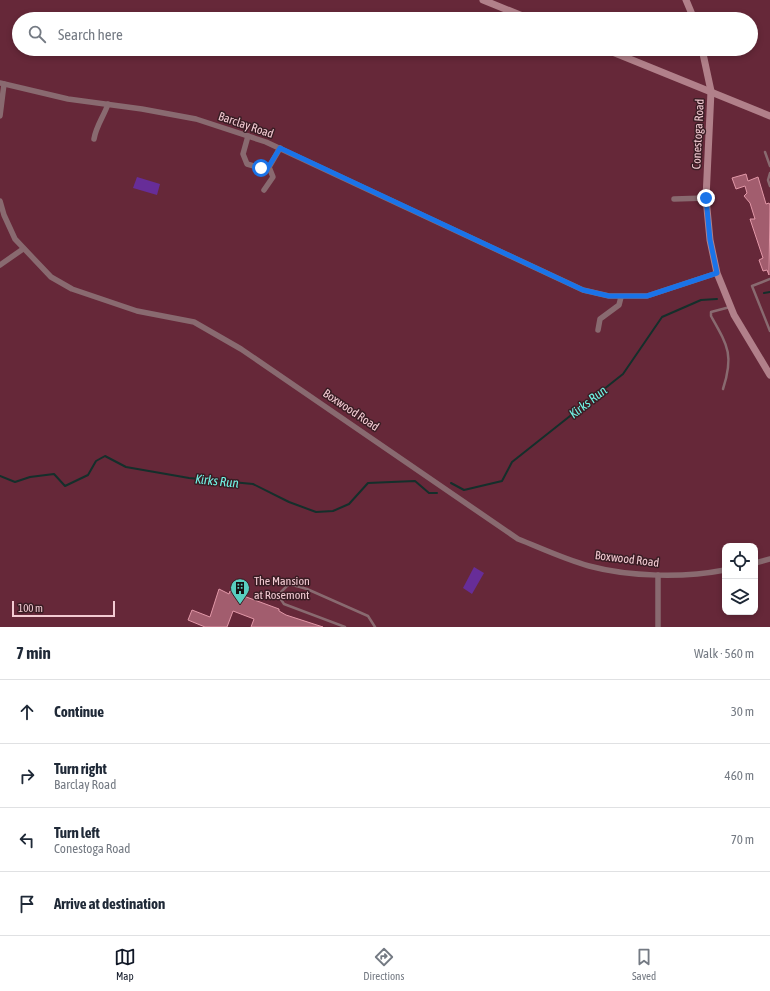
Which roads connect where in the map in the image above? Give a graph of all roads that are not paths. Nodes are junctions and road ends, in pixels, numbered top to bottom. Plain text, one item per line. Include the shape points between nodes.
1 (483, 0) edge
2 (686, 0) edge
3 (513, 12) edge
4 (691, 12) edge
5 (622, 56) edge
6 (703, 56) edge
7 (2, 83) edge
8 (711, 92) junction
9 (108, 104) junction
10 (0, 116) edge
11 (770, 116) edge
12 (248, 136) junction
13 (94, 138) dead end
14 (280, 148) junction
15 (765, 152) dead end
16 (269, 166) junction
17 (770, 166) edge
18 (770, 173) edge
19 (770, 186) edge
20 (264, 190) dead end
21 (706, 198) junction
22 (674, 199) dead end
23 (0, 201) edge
24 (23, 248) junction
25 (0, 265) edge
26 (717, 273) junction
27 (770, 279) edge
28 (621, 297) junction
29 (730, 307) junction
30 (598, 330) dead end
31 (770, 331) edge
32 (770, 375) edge
33 (723, 389) dead end
34 (770, 559) edge
35 (758, 562) edge
36 (722, 570) edge
37 (658, 575) junction
38 (345, 627) edge
39 (375, 627) edge
40 (658, 627) edge

1 - 3 main road
2 - 4 main road
5 - 8 main road
6 - 8 main road, Conestoga Road
7 - 9 street, Barclay Road via 68,99
7 - 10 street
8 - 11 main road
8 - 21 main road, Conestoga Road
9 - 12 street, Barclay Road via 196,120
9 - 13 street via 95,130
12 - 14 street, Barclay Road
12 - 16 street via 243,154 247,164 261,168
14 - 16 street
14 - 28 street, Barclay Road via 583,290
15 - 17 lane
16 - 20 street via 273,177
18 - 19 lane
21 - 22 street
21 - 26 main road, Conestoga Road via 710,240
23 - 24 street, Boxwood Road via 12,233
24 - 25 street
24 - 37 street, Boxwood Road via 51,277 72,290 137,311 194,322 241,349 518,538 588,566 610,571
26 - 28 street, Barclay Road via 647,296
26 - 29 main road, Conestoga Road
27 - 31 lane via 752,286
28 - 30 street via 619,305 600,319
29 - 32 main road, Conestoga Road
29 - 33 lane via 711,312 727,344 730,359
34 - 35 street
36 - 37 street, Boxwood Road
37 - 40 street
38 - 39 lane via 284,604 280,598 281,592 289,584 307,589 368,616

